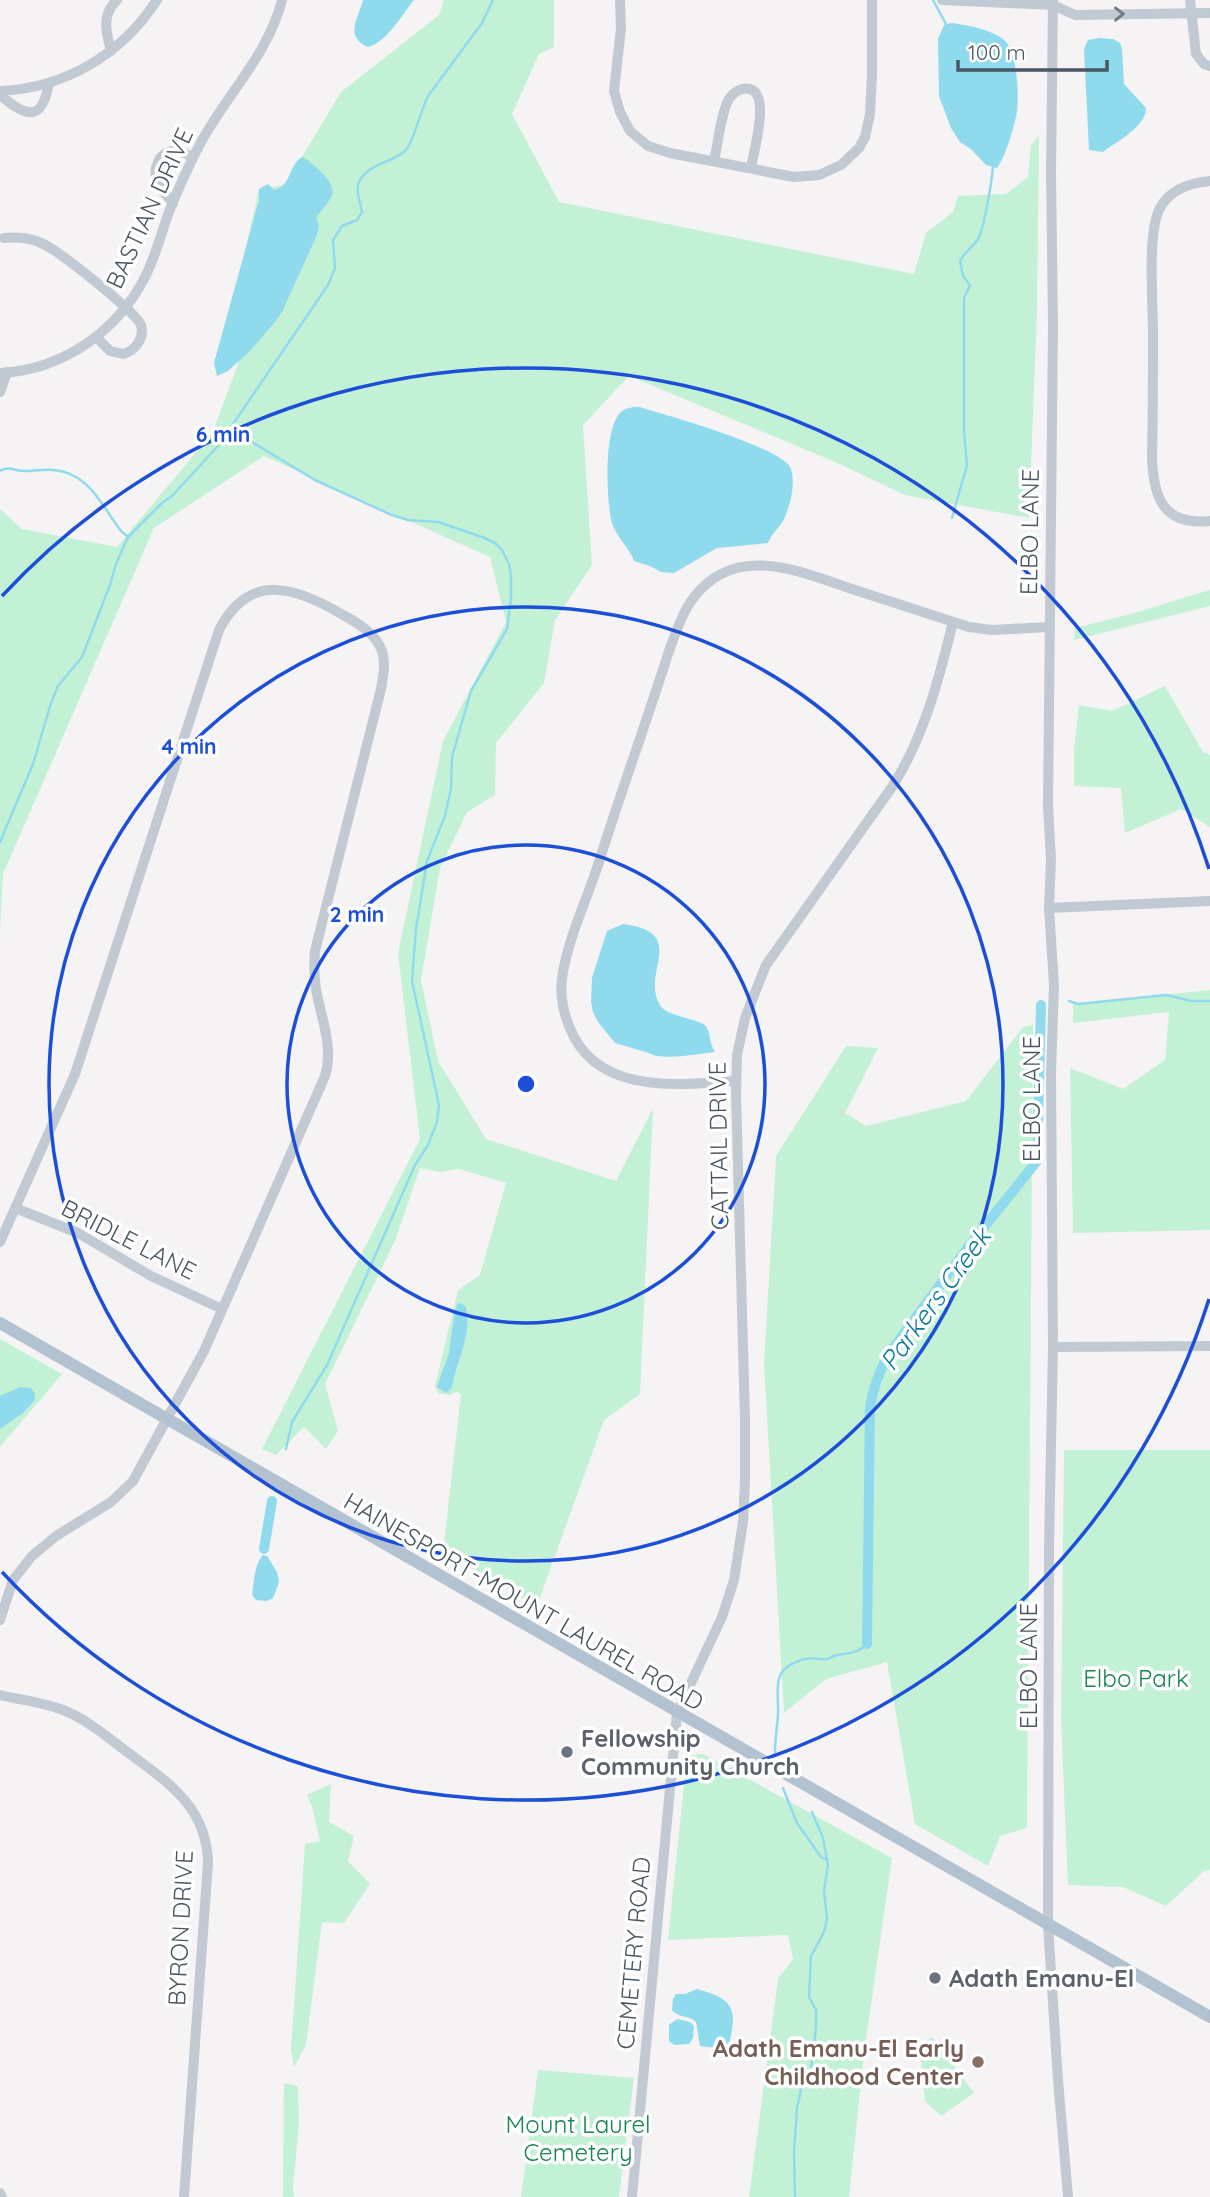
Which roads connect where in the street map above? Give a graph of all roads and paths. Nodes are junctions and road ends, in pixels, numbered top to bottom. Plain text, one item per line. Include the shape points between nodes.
1 (117, 0) edge
2 (282, 0) edge
3 (620, 0) edge
4 (872, 0) edge
5 (948, 0) edge
6 (1064, 0) edge
7 (1190, 0) edge
8 (152, 1) edge
9 (1053, 3) edge
10 (1190, 13) junction
11 (1210, 13) edge
12 (111, 51) junction
13 (1210, 66) edge
14 (49, 83) junction
15 (0, 93) edge
16 (193, 158) junction
17 (714, 161) junction
18 (751, 168) junction
19 (1210, 181) edge
20 (173, 203) junction
21 (4, 238) dead end
22 (126, 307) junction
23 (96, 337) junction
24 (3, 372) edge
25 (0, 392) edge
26 (1210, 521) edge
27 (953, 622) junction
28 (1049, 627) junction
29 (1210, 901) edge
30 (1049, 908) junction
31 (736, 1081) junction
32 (15, 1208) junction
33 (0, 1242) edge
34 (222, 1309) junction
35 (0, 1323) edge
36 (1210, 1346) edge
37 (1053, 1347) junction
38 (167, 1420) junction
39 (0, 1620) edge
40 (0, 1695) edge
41 (677, 1713) junction
42 (1048, 1925) junction
43 (1210, 2017) edge
44 (184, 2197) edge
45 (632, 2197) edge
46 (1068, 2197) edge

1 - 12 street via 105,21
2 - 16 street, BASTIAN DRIVE via 260,54
3 - 17 street via 614,91 624,122 648,145
4 - 18 street via 870,114 859,148 841,165 820,175 794,177
5 - 9 street
6 - 9 street
7 - 10 street
8 - 12 street via 137,26
9 -> 10 street via 1075,15
9 - 28 street, ELBO LANE
10 - 11 street
10 - 13 street via 1196,54
12 - 14 street
14 - 15 street
14 - 15 street via 46,102 37,111 15,107
16 - 20 street, BASTIAN DRIVE
16 - 20 street via 174,151 158,160 156,181
17 - 18 street
17 - 18 street via 726,105 738,90 747,89 755,93 761,111
19 - 26 street via 1188,185 1168,197 1156,217 1152,254 1154,489 1165,507 1184,520
20 - 22 street, BASTIAN DRIVE via 151,265
21 - 22 street via 46,245
22 - 23 street, BASTIAN DRIVE
22 - 23 street via 142,329 135,348 117,353
23 - 24 street, BASTIAN DRIVE via 52,361
24 - 25 street
27 - 28 street via 992,630
27 - 31 street, CATTAIL DRIVE via 911,757 776,949 758,982 745,1018
27 - 31 street via 770,565 741,567 715,578 694,597 680,622 569,949 561,994 579,1047 610,1072 648,1082
28 - 30 street, ELBO LANE
29 - 30 street
30 - 37 street, ELBO LANE via 1054,985
31 - 41 street, CATTAIL DRIVE via 745,1440 742,1532 722,1616
32 - 33 street
32 - 34 street, BRIDLE LANE via 78,1233 151,1276
32 - 34 street via 75,1074 222,624 244,598 268,590 295,592 322,603 369,632 384,662 315,951 328,1064
34 - 38 street
35 - 38 main road, HAINESPORT-MOUNT LAUREL ROAD
36 - 37 street
37 - 42 street, ELBO LANE
38 - 39 street via 123,1492 43,1546 21,1567
38 - 41 main road, HAINESPORT-MOUNT LAUREL ROAD
40 - 44 street, BYRON DRIVE via 65,1710 88,1723 175,1788 200,1823 208,1863
41 - 42 main road, HAINESPORT-MOUNT LAUREL ROAD
41 - 45 street, CEMETERY ROAD
42 - 43 main road, HAINESPORT-MOUNT LAUREL ROAD
42 - 46 street, ELBO LANE

